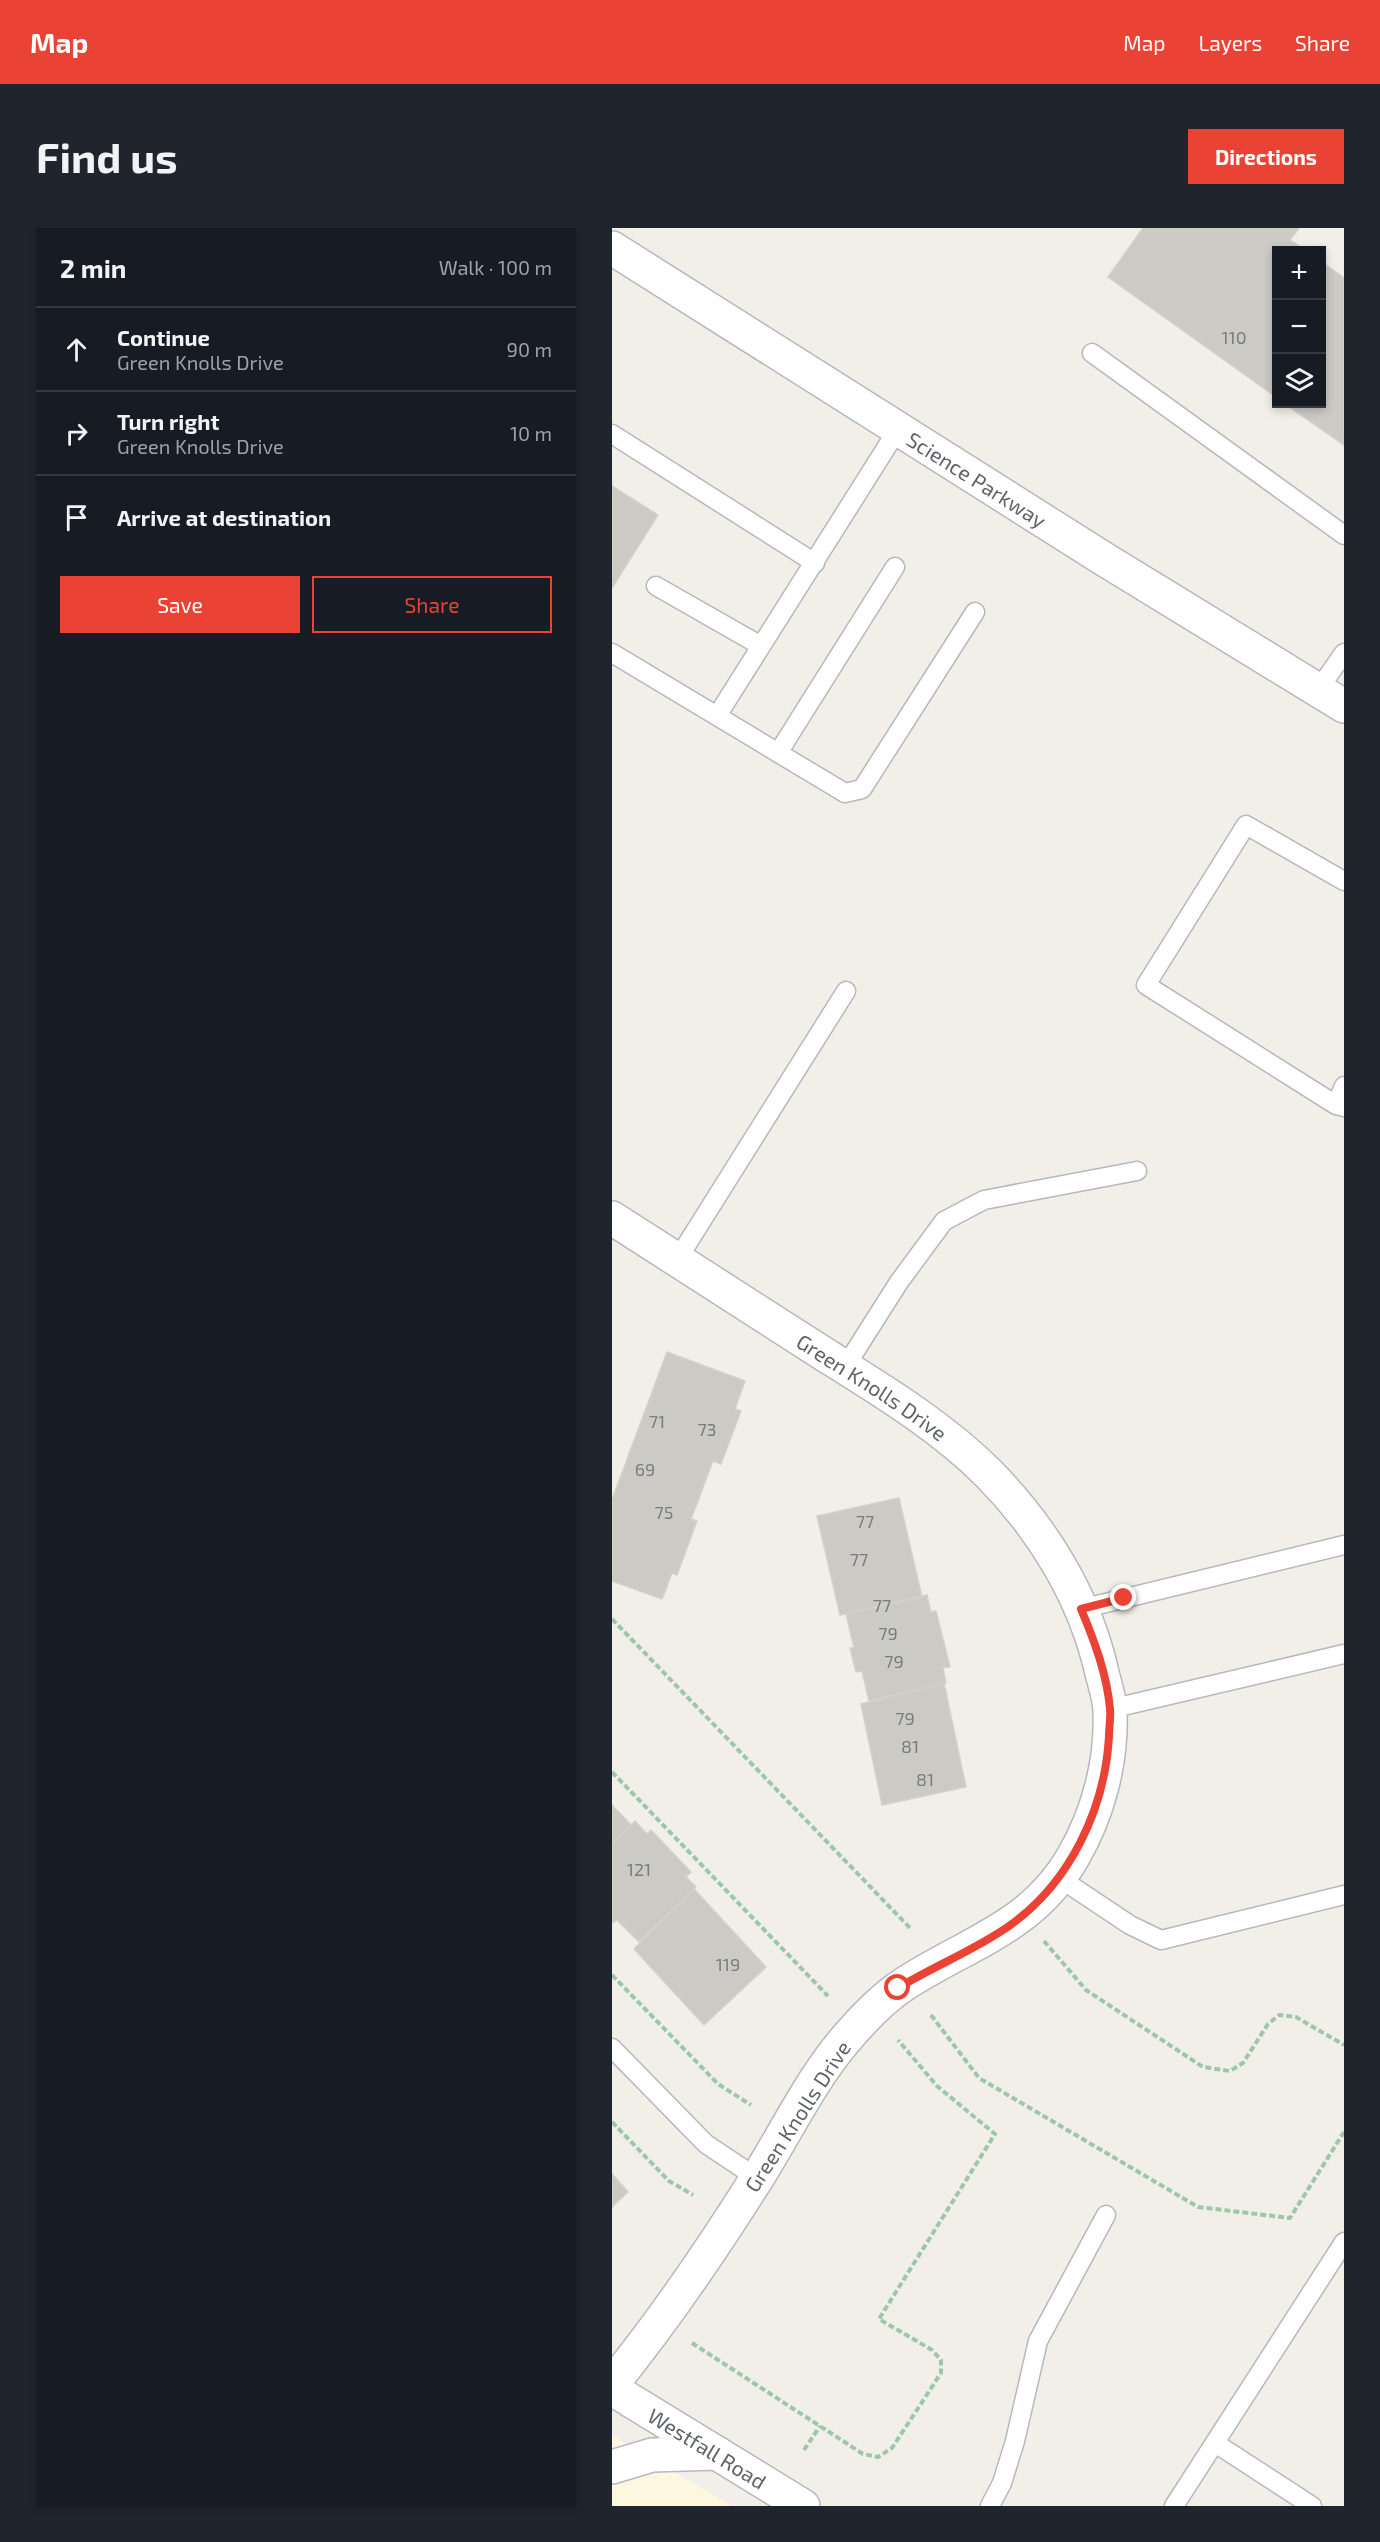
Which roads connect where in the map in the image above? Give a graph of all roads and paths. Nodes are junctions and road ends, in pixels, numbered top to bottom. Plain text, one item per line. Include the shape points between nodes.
1 (612, 248) edge
2 (1092, 353) dead end
3 (898, 429) junction
4 (612, 434) edge
5 (1344, 535) edge
6 (815, 563) junction
7 (895, 567) dead end
8 (656, 586) dead end
9 (975, 612) dead end
10 (761, 646) junction
11 (612, 652) edge
12 (1344, 653) edge
13 (1331, 698) edge
14 (717, 716) junction
15 (778, 753) junction
16 (1344, 881) edge
17 (846, 991) dead end
18 (1344, 1086) edge
19 (1340, 1106) edge
20 (1137, 1171) dead end
21 (612, 1218) edge
22 (677, 1260) junction
23 (845, 1367) junction
24 (1344, 1545) edge
25 (1081, 1609) junction
26 (612, 1619) edge
27 (1344, 1654) edge
28 (1110, 1709) junction
29 (612, 1772) edge
30 (1059, 1877) junction
31 (1344, 1895) edge
32 (911, 1929) dead end
33 (1044, 1941) dead end
34 (612, 1975) edge
35 (828, 1996) dead end
36 (931, 2015) dead end
37 (898, 2040) dead end
38 (1344, 2045) edge
39 (612, 2048) edge
40 (751, 2105) dead end
41 (612, 2122) edge
42 (1344, 2132) edge
43 (757, 2178) junction
44 (693, 2195) dead end
45 (1106, 2215) dead end
46 (1344, 2242) edge
47 (692, 2343) dead end
48 (612, 2384) edge
49 (612, 2389) edge
50 (820, 2426) junction
51 (1215, 2444) junction
52 (804, 2450) dead end
53 (717, 2453) junction
54 (612, 2467) edge
55 (803, 2506) edge
56 (990, 2506) edge
57 (1174, 2506) edge
58 (1312, 2506) edge

1 - 3 street, Science Parkway
2 - 5 lane
3 - 6 lane
3 - 13 street, Science Parkway
4 - 6 lane
6 - 10 lane
7 - 15 lane
8 - 10 lane
9 - 15 lane via 861,789 846,793
10 - 14 lane
11 - 14 lane
12 - 13 lane
14 - 15 lane
16 - 19 lane via 1246,825 1146,985
17 - 22 lane
18 - 19 lane
20 - 23 lane via 984,1200 944,1221 899,1282
21 - 22 street, Green Knolls Drive
22 - 23 street, Green Knolls Drive
23 - 25 street, Green Knolls Drive via 936,1429 987,1473 1035,1527 1071,1585
24 - 25 lane
25 - 28 street, Green Knolls Drive via 1097,1648
26 - 32 path
27 - 28 lane
28 - 30 street, Green Knolls Drive via 1107,1766 1094,1812
29 - 35 path
30 - 31 lane via 1130,1925 1161,1940
30 - 43 street, Green Knolls Drive via 1044,1897 1010,1926 908,1982 871,2013 825,2066
33 - 38 path via 1086,1990 1203,2067 1230,2071 1243,2063 1268,2024 1279,2015 1296,2017
34 - 40 path via 718,2084
36 - 42 path via 978,2078 1198,2207 1290,2218
37 - 50 path via 937,2086 995,2134 879,2319 932,2350 941,2360 941,2373 892,2448 878,2457 862,2454
39 - 43 lane via 705,2144
41 - 44 path via 669,2181
43 - 48 street, Green Knolls Drive via 642,2347
45 - 56 lane via 1038,2341 1015,2440 1002,2483
46 - 51 lane
47 - 50 path
49 - 53 street, Westfall Road
50 - 52 path
51 - 57 lane
51 - 58 lane
53 - 54 street via 651,2455
53 - 55 street, Westfall Road

